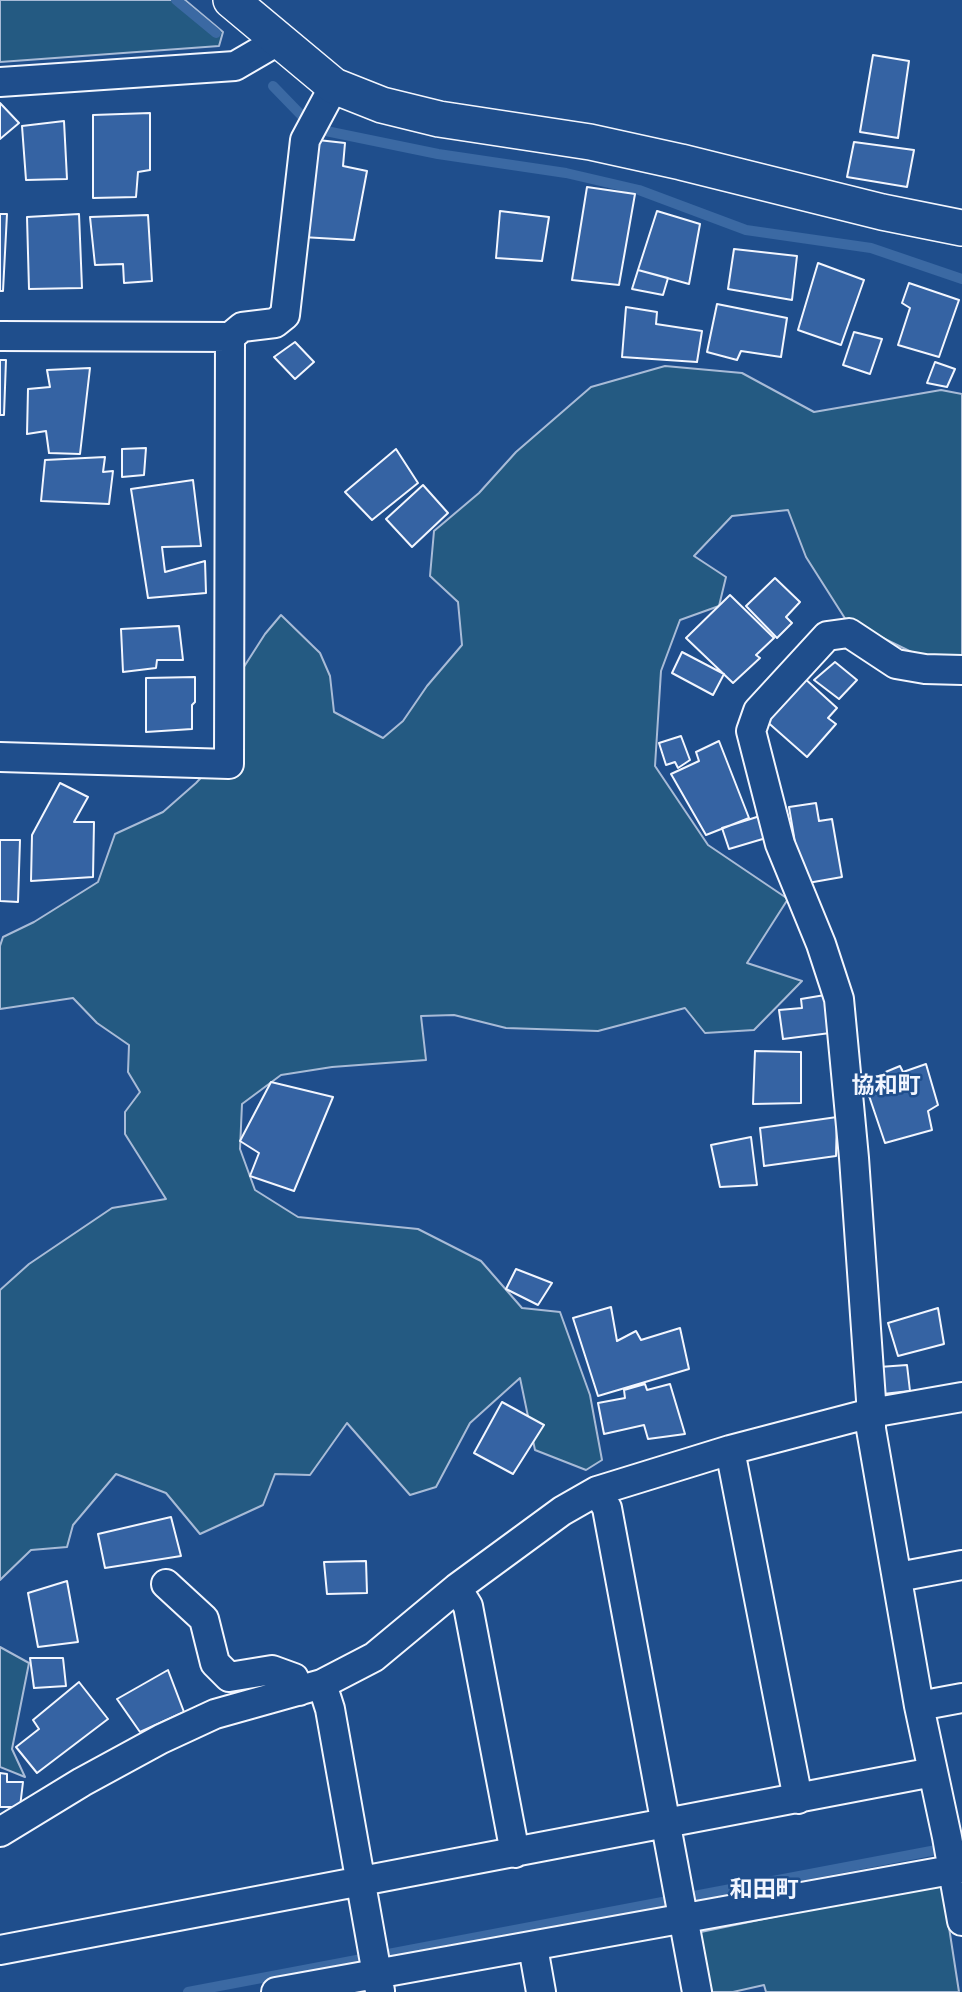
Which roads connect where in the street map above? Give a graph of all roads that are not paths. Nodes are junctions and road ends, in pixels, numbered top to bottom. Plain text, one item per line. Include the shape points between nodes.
1 (231, 0) edge
2 (278, 41) junction
3 (0, 82) edge
4 (334, 86) junction
5 (962, 228) edge
6 (0, 336) edge
7 (230, 337) junction
8 (962, 670) edge
9 (0, 757) edge
10 (962, 1397) edge
11 (872, 1412) junction
12 (730, 1450) junction
13 (597, 1491) junction
14 (962, 1565) edge
15 (898, 1577) junction
16 (166, 1584) dead end
17 (457, 1588) junction
18 (310, 1688) junction
19 (962, 1698) edge
20 (919, 1706) junction
21 (933, 1772) junction
22 (798, 1799) junction
23 (666, 1824) junction
24 (0, 1832) edge
25 (955, 1836) edge
26 (515, 1853) junction
27 (958, 1869) edge
28 (362, 1882) junction
29 (682, 1918) junction
30 (962, 1921) edge
31 (533, 1947) junction
32 (0, 1950) edge
33 (379, 1983) edge
34 (276, 1992) edge
35 (541, 1992) edge
36 (697, 1992) edge

1 - 2 street
2 - 3 street via 235,66
2 - 4 street
4 - 5 street via 439,119 603,145
4 - 7 street via 305,140 285,315 275,323 242,327
6 - 7 street
7 - 9 street via 229,764
8 - 11 street via 896,664 849,634 827,636 758,711 751,731 780,844 839,999
10 - 11 street
11 - 12 street
11 - 15 street via 871,1429
12 - 13 street
12 - 22 street
13 - 17 street
13 - 23 street via 607,1508
14 - 15 street
15 - 20 street
16 - 18 street via 204,1619 215,1663 229,1677 272,1670
17 - 18 street via 374,1657
17 - 26 street via 468,1606
18 - 24 street via 215,1713 82,1782
18 - 28 street via 330,1709
19 - 20 street
20 - 21 street
21 - 22 street
21 - 25 street
22 - 23 street
23 - 26 street
23 - 29 street
25 - 27 street
26 - 28 street
27 - 29 street
27 - 30 street
28 - 32 street
28 - 33 street
29 - 31 street
29 - 36 street
31 - 33 street
31 - 35 street
33 - 34 street

